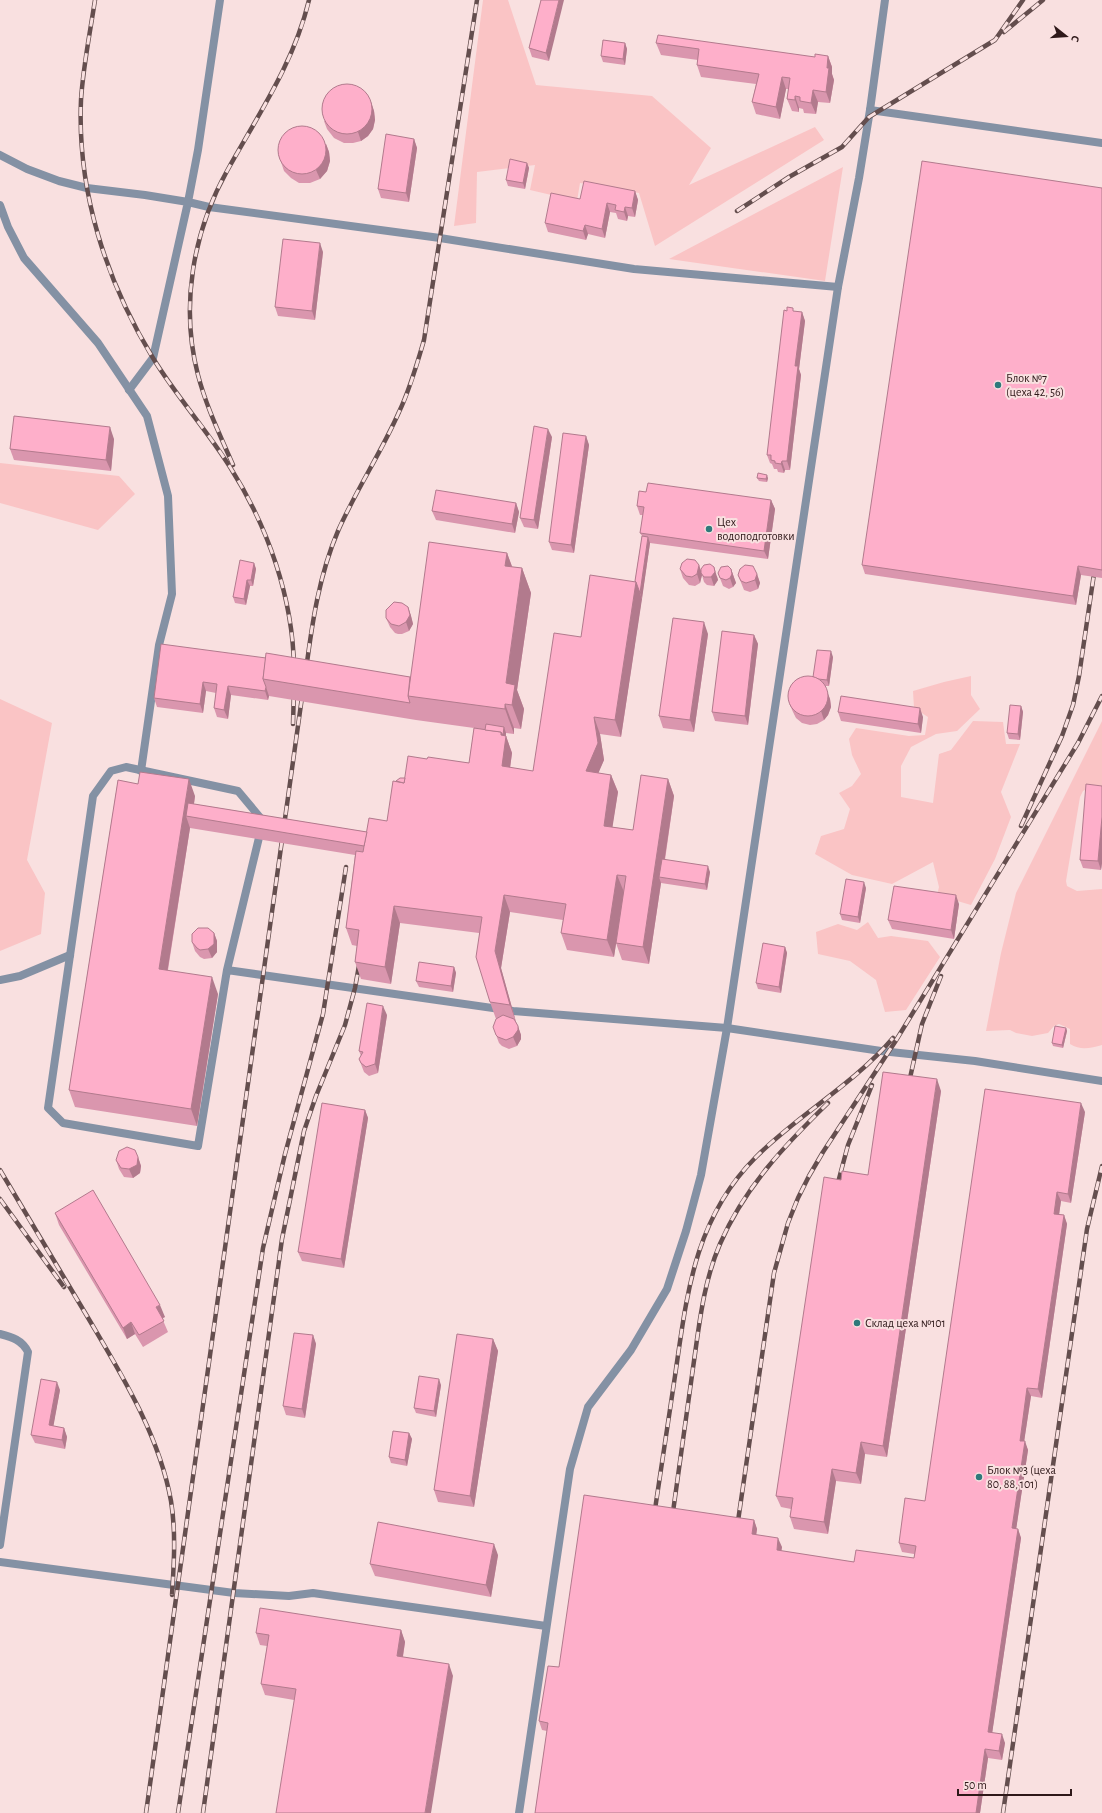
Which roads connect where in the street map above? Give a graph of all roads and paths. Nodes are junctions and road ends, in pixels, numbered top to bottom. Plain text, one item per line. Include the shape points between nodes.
1 (220, 0) edge
2 (885, 0) edge
3 (870, 110) junction
4 (1102, 143) edge
5 (0, 155) edge
6 (188, 202) junction
7 (0, 205) edge
8 (838, 287) junction
9 (129, 390) junction
10 (141, 771) junction
11 (70, 955) junction
12 (227, 970) junction
13 (0, 980) edge
14 (727, 1028) junction
15 (1102, 1081) edge
16 (0, 1334) edge
17 (0, 1545) edge
18 (0, 1562) edge
19 (546, 1626) junction
20 (519, 1813) edge

1 - 6 lane
2 - 3 lane
3 - 4 lane
3 - 8 lane
5 - 6 lane via 59,181 87,188
6 - 8 lane via 634,269
6 - 9 lane via 153,358
7 - 9 lane via 8,228 24,258 98,343
8 - 14 lane
9 - 10 lane via 147,416 168,496 172,594 159,645
10 - 11 lane via 126,767 111,771 93,796
10 - 12 lane via 238,791 263,821
11 - 12 lane via 48,1108 63,1123 198,1146
11 - 13 lane via 20,976
12 - 14 lane via 513,1011
14 - 15 lane via 881,1051 975,1061
14 - 19 lane via 701,1175 667,1289 631,1350 588,1407 570,1469
16 - 17 lane via 19,1340 28,1352
18 - 19 lane via 234,1593 289,1596 313,1593
19 - 20 lane

